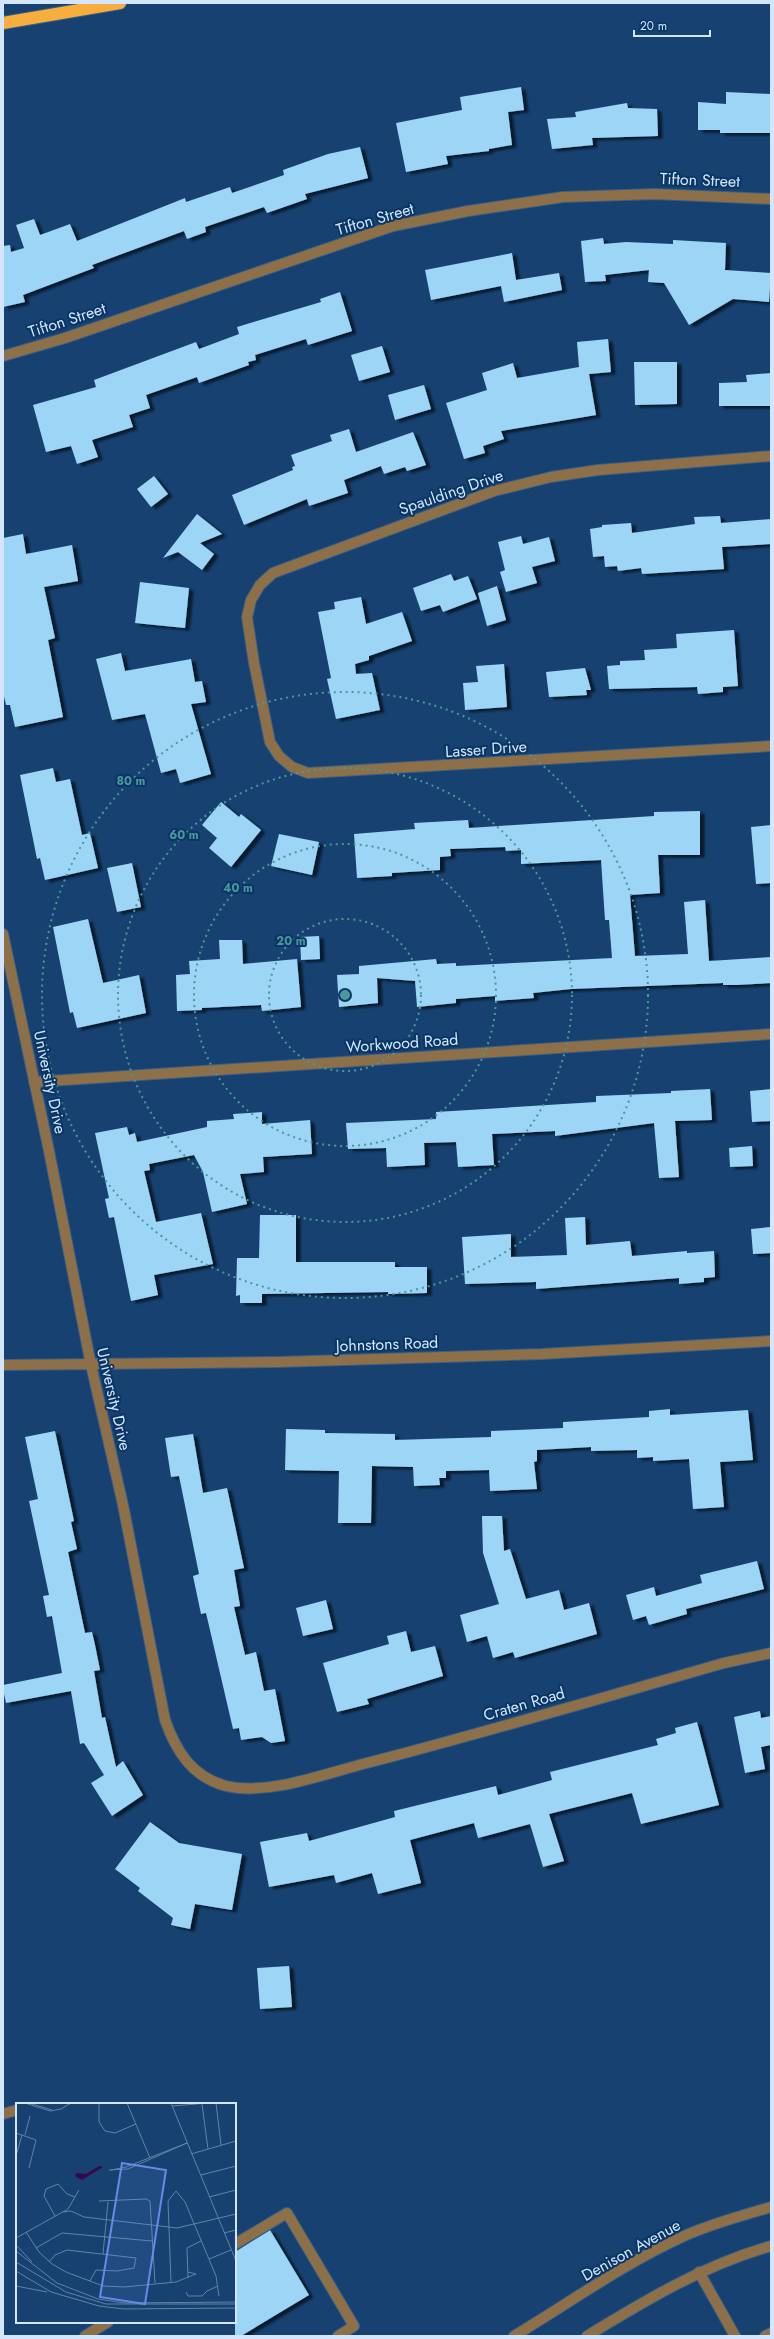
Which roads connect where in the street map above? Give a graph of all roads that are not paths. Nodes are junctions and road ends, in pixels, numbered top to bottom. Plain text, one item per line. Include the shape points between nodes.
1 (120, 3) edge
2 (3, 23) edge
3 (771, 198) edge
4 (3, 356) edge
5 (771, 456) edge
6 (259, 688) joint
7 (771, 746) edge
8 (3, 934) edge
9 (771, 1034) edge
10 (34, 1082) junction
11 (771, 1341) edge
12 (3, 1365) edge
13 (90, 1365) junction
14 (771, 1653) edge
15 (285, 1784) joint
16 (16, 2110) edge
17 (3, 2114) edge
18 (771, 2207) edge
19 (236, 2243) edge
20 (771, 2246) edge
21 (699, 2272) junction
22 (106, 2323) edge
23 (771, 2333) edge
24 (85, 2336) edge
25 (338, 2336) edge
26 (514, 2336) edge
27 (587, 2336) edge
28 (734, 2336) edge
29 (765, 2336) edge

1 - 2 highway
3 - 4 street, Tifton Street via 654,194 563,197 468,211 393,226 65,338
5 - 6 street, Spaulding Drive via 613,469 551,477 494,491 273,573 260,585 251,600 247,617
6 - 7 street, Lasser Drive via 270,742 279,756 292,767 308,773
8 - 10 street, University Drive
9 - 10 street, Workwood Road
10 - 13 street, University Drive
11 - 13 street, Johnstons Road via 535,1355
12 - 13 street, Johnstons Road
13 - 15 street, University Drive via 123,1505 165,1720 174,1745 187,1763 205,1777 225,1785 256,1789
14 - 15 street, Craten Road via 724,1663
16 - 17 street
18 - 26 street, Denison Avenue via 730,2219 656,2250
19 - 25 street via 287,2213 354,2326
20 - 21 street via 737,2255
21 - 27 street
21 - 28 street
22 - 24 street
23 - 29 street

